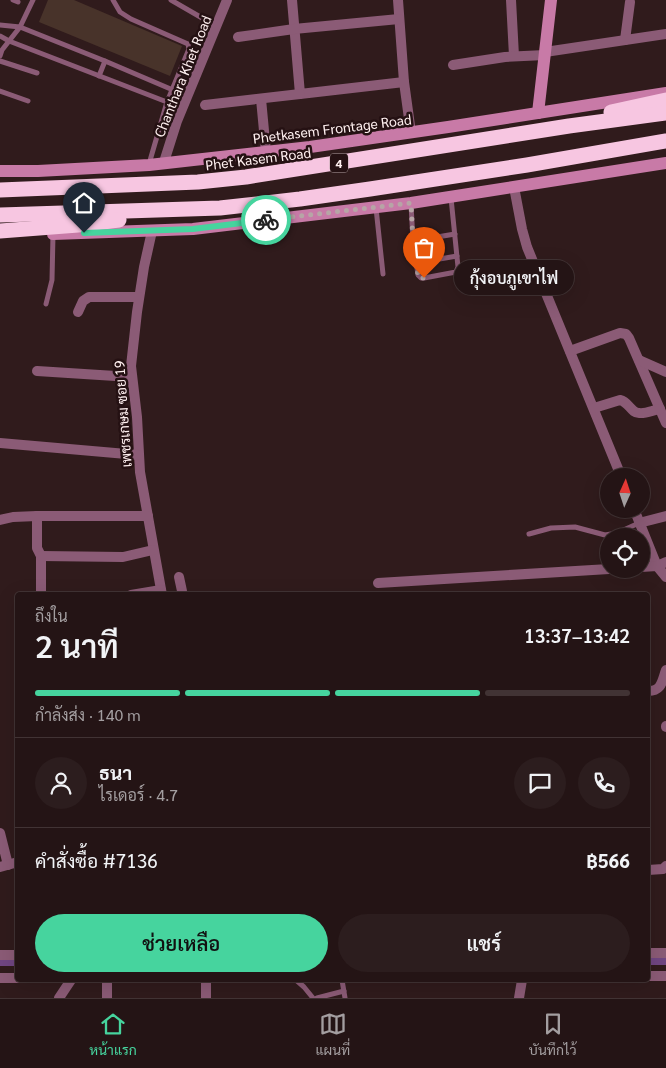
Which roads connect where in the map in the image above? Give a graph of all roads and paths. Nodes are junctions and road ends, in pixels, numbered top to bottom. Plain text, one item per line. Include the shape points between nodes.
1 (33, 0) edge
2 (113, 0) edge
3 (171, 0) edge
4 (227, 0) edge
5 (292, 0) edge
6 (398, 0) edge
7 (511, 0) edge
8 (551, 0) edge
9 (630, 2) dead end
10 (399, 19) junction
11 (209, 22) dead end
12 (0, 25) edge
13 (20, 27) junction
14 (294, 29) junction
15 (666, 34) edge
16 (0, 36) edge
17 (238, 37) dead end
18 (625, 40) junction
19 (9, 41) junction
20 (545, 53) junction
21 (0, 56) edge
22 (514, 56) junction
23 (0, 61) edge
24 (105, 61) junction
25 (453, 65) dead end
26 (37, 73) dead end
27 (99, 76) junction
28 (404, 82) junction
29 (172, 90) junction
30 (0, 91) edge
31 (666, 92) edge
32 (300, 94) junction
33 (187, 96) junction
34 (261, 99) junction
35 (666, 100) edge
36 (28, 101) dead end
37 (167, 102) junction
38 (205, 105) dead end
39 (538, 113) junction
40 (666, 113) edge
41 (411, 133) junction
42 (520, 134) junction
43 (666, 141) edge
44 (666, 151) edge
45 (266, 152) junction
46 (552, 160) junction
47 (164, 162) junction
48 (666, 163) edge
49 (149, 165) junction
50 (0, 171) edge
51 (514, 187) junction
52 (5, 190) edge
53 (451, 197) junction
54 (411, 203) junction
55 (376, 207) junction
56 (220, 208) junction
57 (0, 215) edge
58 (152, 231) junction
59 (0, 232) edge
60 (53, 234) junction
61 (455, 234) junction
62 (413, 241) junction
63 (457, 256) junction
64 (416, 262) junction
65 (383, 274) dead end
66 (139, 297) junction
67 (46, 304) dead end
68 (78, 312) dead end
69 (570, 351) junction
70 (638, 360) junction
71 (37, 371) dead end
72 (666, 372) edge
73 (132, 377) junction
74 (594, 408) junction
75 (660, 409) junction
76 (666, 423) edge
77 (0, 443) edge
78 (138, 455) junction
79 (618, 468) edge
80 (37, 516) junction
81 (148, 516) junction
82 (666, 516) edge
83 (637, 518) edge
84 (0, 520) edge
85 (639, 523) junction
86 (529, 534) dead end
87 (153, 550) junction
88 (41, 556) junction
89 (662, 564) edge
90 (600, 570) edge
91 (179, 577) dead end
92 (666, 577) edge
93 (378, 583) dead end
94 (41, 592) edge
95 (161, 592) edge
96 (182, 592) edge
97 (666, 670) edge
98 (650, 691) edge
99 (0, 833) edge
100 (8, 865) edge
101 (666, 866) edge
102 (650, 870) edge
103 (650, 953) edge
104 (666, 953) edge
105 (0, 955) edge
106 (15, 955) edge
107 (650, 976) edge
108 (666, 976) edge
109 (0, 978) edge
110 (15, 978) edge
111 (70, 982) edge
112 (107, 982) edge
113 (206, 982) edge
114 (298, 982) edge
115 (342, 982) edge
116 (522, 982) edge
117 (344, 992) junction
118 (60, 998) edge
119 (107, 998) edge
120 (206, 998) edge
121 (313, 998) edge
122 (317, 998) edge
123 (345, 998) edge
124 (519, 998) edge

1 - 13 lane
2 - 29 lane via 120,12 131,20 188,44 188,54
3 - 11 lane
4 - 33 street, Chanthara Khet Road
5 - 14 street
6 - 10 street
7 - 22 street
8 - 20 main road
9 - 18 street
10 - 14 street
10 - 28 street
12 - 13 lane
13 - 19 lane
13 - 24 lane
14 - 17 street
14 - 32 street
15 - 18 street
16 - 19 lane
18 - 20 street
19 - 21 lane
19 - 27 lane
20 - 22 street
20 - 39 main road
22 - 25 street
23 - 26 lane
24 - 27 lane
24 - 29 lane
27 - 37 lane
28 - 32 street
28 - 41 street
29 - 33 lane
29 - 37 lane
30 - 36 lane
31 - 39 main road, Phetkasem Frontage Road / 4
32 - 34 street
33 - 47 street, Chanthara Khet Road
34 - 38 street
34 - 45 street
35 - 42 highway
37 - 49 lane
39 - 41 main road, Phetkasem Frontage Road / 4
40 - 42 highway, Phet Kasem Road / 4
41 - 45 main road, Phetkasem Frontage Road / 4
42 - 52 highway, Phet Kasem Road / 4 via 246,177
43 - 46 highway, 4
44 - 46 highway
45 - 47 main road, Phetkasem Frontage Road / 4
46 - 56 highway, 4 via 370,189
47 - 49 main road, Phetkasem Frontage Road / 4
48 - 51 main road
49 - 50 main road, Phetkasem Frontage Road / 4
51 - 53 main road
51 - 69 street via 527,247
53 - 54 main road
53 - 61 lane
54 - 55 main road
54 - 62 lane
55 - 58 main road
55 - 65 lane
56 - 57 highway, 4
56 - 59 highway
58 - 60 main road
58 - 66 street, เพชรเกษม ซอย 19
59 - 60 main road
60 - 67 lane via 52,280
61 - 62 lane
61 - 63 lane
62 - 64 lane
63 - 64 lane
63 - 64 lane via 456,272 424,278 418,275
66 - 68 street via 89,297 83,300
66 - 73 street, เพชรเกษม ซอย 19 via 131,357
69 - 70 street via 624,333
69 - 74 street
70 - 72 street
70 - 75 street
71 - 73 street
73 - 78 street, เพชรเกษม ซอย 19
74 - 75 street via 624,400 637,413
74 - 79 street
75 - 76 street
77 - 78 street
78 - 81 street, เพชรเกษม ซอย 19
80 - 81 street
80 - 84 street
80 - 88 street via 36,542
81 - 87 street, เพชรเกษม ซอย 19
82 - 85 street
83 - 85 street
85 - 86 lane via 605,535 575,527
85 - 89 street
87 - 88 street via 123,557
87 - 95 street, เพชรเกษม ซอย 19
88 - 94 street
89 - 92 street
90 - 93 street
91 - 96 street
97 - 98 street via 660,687
99 - 100 street
101 - 102 street
103 - 104 street
105 - 106 street
107 - 108 street
109 - 110 street
111 - 118 street
112 - 119 street
113 - 120 street
114 - 121 lane
115 - 117 lane
116 - 124 street
117 - 122 lane
117 - 123 lane

